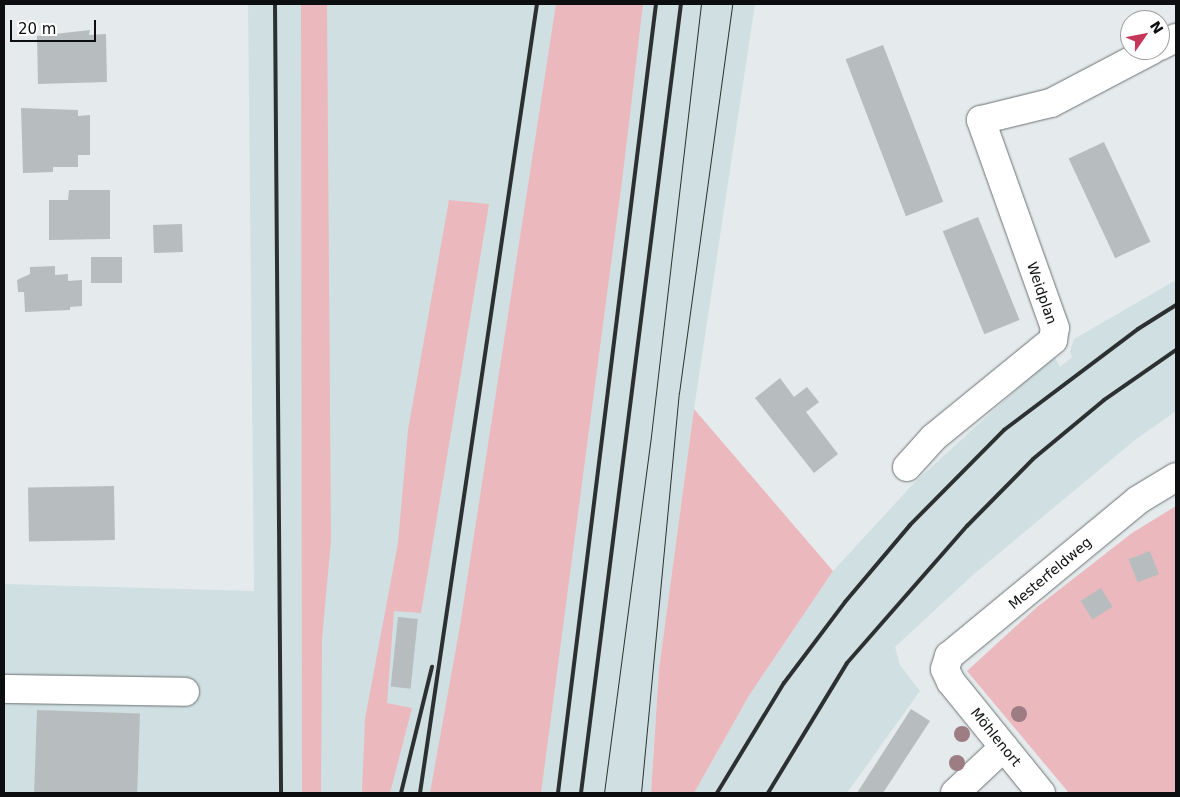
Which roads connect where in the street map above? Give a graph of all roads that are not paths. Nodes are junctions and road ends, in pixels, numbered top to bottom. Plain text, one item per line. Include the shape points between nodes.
1 (1133, 60) edge
2 (907, 467) dead end
3 (1176, 477) edge
4 (951, 682) joint
5 (4, 689) edge
6 (185, 692) dead end
7 (1004, 746) junction
8 (955, 793) edge
9 (1041, 793) edge

1 - 2 street, Weidplan via 1051,103 981,120 1055,328 1053,340 933,438
3 - 4 street, Mesterfeldweg via 1138,500 949,656 945,670
4 - 7 street, Möhlenort
5 - 6 street
7 - 8 street
7 - 9 street, Möhlenort

